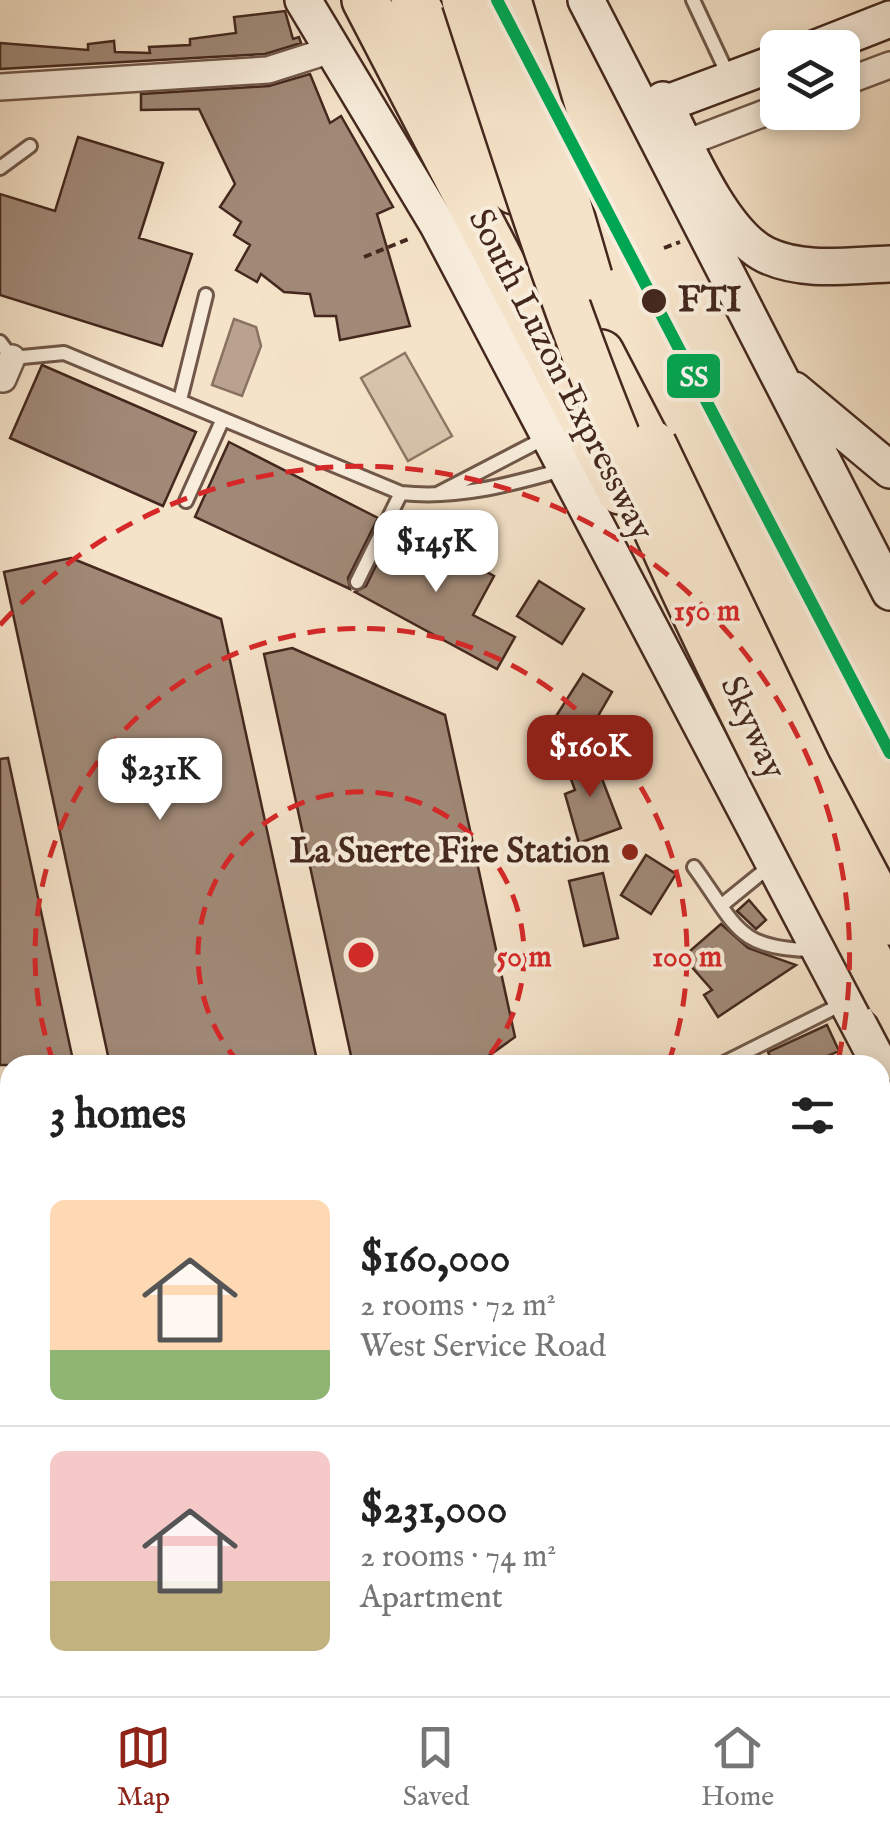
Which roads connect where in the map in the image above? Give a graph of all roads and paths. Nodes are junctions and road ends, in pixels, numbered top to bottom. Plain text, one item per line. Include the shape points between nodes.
1 (304, 0) edge
2 (365, 0) edge
3 (414, 0) edge
4 (434, 0) edge
5 (465, 0) edge
6 (508, 0) edge
7 (586, 0) edge
8 (612, 0) edge
9 (693, 0) edge
10 (890, 19) edge
11 (860, 31) edge
12 (334, 49) junction
13 (890, 65) edge
14 (760, 69) edge
15 (860, 76) edge
16 (731, 80) junction
17 (0, 87) edge
18 (665, 104) junction
19 (760, 115) edge
20 (686, 143) junction
21 (30, 146) dead end
22 (0, 168) edge
23 (438, 224) junction
24 (364, 258) dead end
25 (890, 264) edge
26 (563, 285) junction
27 (206, 295) dead end
28 (5, 360) edge
29 (778, 376) junction
30 (180, 400) junction
31 (222, 421) junction
32 (549, 436) junction
33 (566, 468) junction
34 (890, 470) edge
35 (401, 494) junction
36 (432, 497) junction
37 (186, 502) dead end
38 (357, 582) dead end
39 (890, 592) edge
40 (773, 863) junction
41 (694, 867) dead end
42 (722, 906) junction
43 (890, 910) edge
44 (890, 922) edge
45 (819, 950) junction
46 (868, 1000) edge
47 (890, 1019) edge
48 (743, 1055) edge
49 (878, 1055) edge

1 - 12 main road
2 - 47 highway, South Luzon Expressway
3 - 26 highway, South Luzon Expressway
4 - 26 highway
5 - 46 highway, Skyway, bridge via 548,254 629,466 774,776
6 - 44 highway, Skyway, bridge via 576,245 658,454
7 - 29 main road
8 - 18 main road
9 - 16 lane
10 - 11 main road
12 - 17 street via 268,70
12 - 23 main road
13 - 15 street
14 - 16 main road
16 - 18 main road
18 - 20 main road
19 - 20 street
20 - 25 main road via 727,218 764,254 824,267
21 - 22 lane
23 - 24 path
23 - 32 main road
26 - 43 highway, South Luzon Expressway
27 - 30 lane
28 - 30 lane via 64,353
29 - 34 main road
29 - 39 main road
30 - 31 lane
31 - 35 lane
31 - 37 lane
32 - 33 main road
32 - 36 lane
33 - 36 lane via 488,491
33 - 40 main road
35 - 36 lane
35 - 38 lane
40 - 42 lane
40 - 45 main road
41 - 42 lane
42 - 45 lane via 753,944
45 - 46 main road
46 - 48 lane
46 - 49 main road

